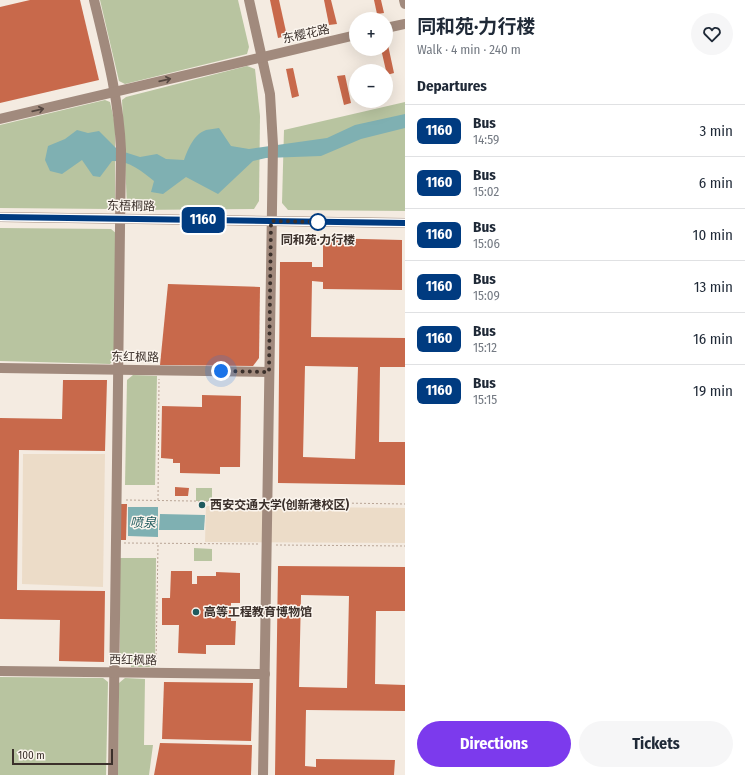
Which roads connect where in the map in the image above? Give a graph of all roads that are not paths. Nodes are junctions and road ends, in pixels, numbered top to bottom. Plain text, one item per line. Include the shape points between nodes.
1 (94, 0) edge
2 (249, 0) edge
3 (404, 0) edge
4 (405, 4) edge
5 (405, 24) edge
6 (393, 27) edge
7 (349, 37) edge
8 (262, 57) junction
9 (115, 92) junction
10 (0, 119) edge
11 (0, 217) edge
12 (121, 219) junction
13 (271, 221) junction
14 (405, 223) edge
15 (0, 368) edge
16 (118, 370) junction
17 (269, 372) junction
18 (0, 671) edge
19 (114, 672) junction
20 (265, 674) junction
21 (113, 775) edge
22 (263, 775) edge

1 - 9 street
2 - 8 street
3 - 4 street
5 - 6 street
7 - 8 street, 东樱花路
9 -> 8 street, 东樱花路
8 - 13 street via 270,94 272,119
10 -> 9 street, 东樱花路
9 - 12 street via 120,125
11 - 12 street, 东梧桐路
12 - 13 street, 东梧桐路
12 - 16 street
13 - 14 street, 东梧桐路
13 - 17 street
15 - 16 street, 东红枫路
16 - 17 street, 东红枫路
16 - 19 street
17 - 20 street
18 - 19 street, 西红枫路
19 - 20 street, 西红枫路
19 - 21 street
20 - 22 street

